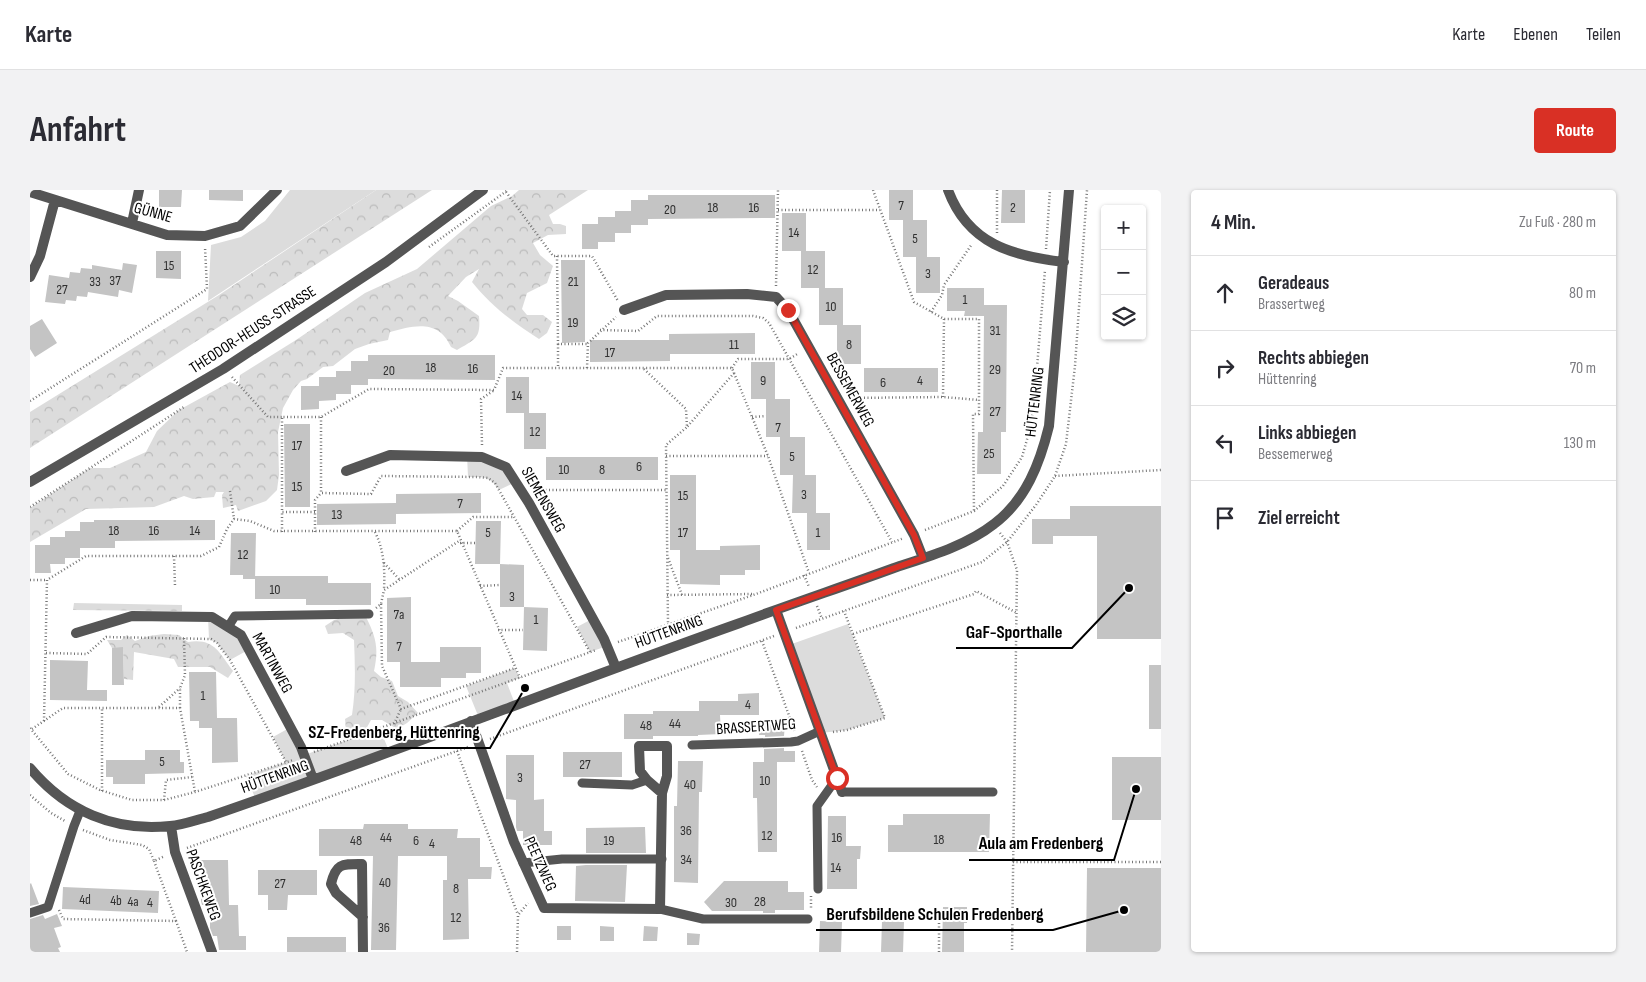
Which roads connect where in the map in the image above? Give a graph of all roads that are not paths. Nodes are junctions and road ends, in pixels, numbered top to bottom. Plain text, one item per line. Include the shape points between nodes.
1 (139, 190) edge
2 (277, 190) edge
3 (483, 190) edge
4 (948, 190) edge
5 (1069, 190) edge
6 (30, 192) edge
7 (55, 200) junction
8 (132, 223) junction
9 (1064, 262) junction
10 (30, 277) edge
11 (624, 310) road end
12 (346, 471) dead end
13 (30, 482) edge
14 (923, 558) junction
15 (776, 610) junction
16 (369, 614) road end
17 (228, 627) junction
18 (76, 633) dead end
19 (616, 668) junction
20 (471, 721) junction
21 (821, 732) junction
22 (692, 745) dead end
23 (30, 768) edge
24 (837, 778) junction
25 (313, 779) junction
26 (647, 780) junction
27 (582, 783) dead end
28 (842, 792) joint
29 (993, 792) dead end
30 (662, 793) junction
31 (80, 811) junction
32 (171, 826) junction
33 (662, 859) junction
34 (523, 863) junction
35 (818, 889) road end
36 (660, 909) junction
37 (30, 913) edge
38 (362, 917) junction
39 (808, 919) road end
40 (212, 952) edge
41 (363, 952) edge

1 - 8 street
2 - 8 street, GÜNNE via 240,226 205,236 167,235
3 - 13 street, THEODOR-HEUSS-STRASSE via 386,262 223,369
4 - 9 street via 957,210 979,234 997,247
5 - 9 street, HÜTTENRING
6 - 7 street, GÜNNE
7 - 8 street, GÜNNE
7 - 10 street via 40,256
9 - 14 street, HÜTTENRING via 1049,426 1035,471 1023,494 994,525
11 - 14 street, BESSEMERWEG via 666,295 776,297 788,310 809,347 914,535
12 - 19 street, SIEMENSWEG via 390,455 482,457 506,467 525,496
14 - 15 street, HÜTTENRING
15 - 19 street, HÜTTENRING
15 - 21 street, BRASSERTWEG
16 - 17 lane via 235,616
17 - 18 street, MARTINWEG via 212,617 132,616
17 - 25 street, MARTINWEG via 240,635 290,727
19 - 20 street, HÜTTENRING
20 - 25 street, HÜTTENRING
20 - 34 street, PEETZWEG
21 - 22 lane, BRASSERTWEG via 798,741
21 - 24 street, BRASSERTWEG
23 - 31 street, HÜTTENRING via 53,792
24 - 28 street, BRASSERTWEG
24 - 35 lane via 817,806
25 - 32 street, HÜTTENRING via 208,818
26 - 27 lane via 632,785
26 - 30 street
26 - 30 street via 640,771 639,746 667,746 667,776
28 - 29 lane
30 - 33 street
31 - 32 street, HÜTTENRING via 105,821 138,827
31 - 37 lane via 48,907
32 - 40 street, PASCHKEWEG via 175,852
33 - 34 lane via 562,859
33 - 36 street
34 - 36 street, PEETZWEG via 544,908
36 - 39 lane, PEETZWEG via 702,919
38 - 38 street via 362,864 343,864 334,872 331,884 336,893
38 - 41 street

